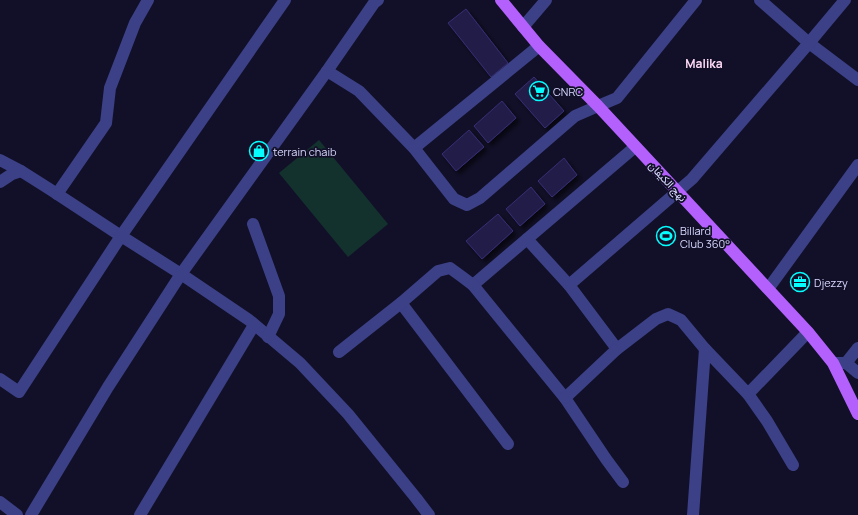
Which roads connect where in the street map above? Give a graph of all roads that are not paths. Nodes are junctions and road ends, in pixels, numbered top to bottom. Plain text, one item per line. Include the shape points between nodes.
1 (148, 0) edge
2 (285, 0) edge
3 (501, 0) edge
4 (546, 0) edge
5 (696, 0) edge
6 (760, 0) edge
7 (845, 0) edge
8 (373, 1) edge
9 (523, 27) junction
10 (809, 44) junction
11 (539, 46) junction
12 (327, 71) junction
13 (858, 80) edge
14 (598, 106) junction
15 (635, 147) junction
16 (414, 148) junction
17 (0, 160) edge
18 (858, 165) edge
19 (21, 171) junction
20 (0, 182) edge
21 (678, 192) junction
22 (57, 194) junction
23 (253, 224) dead end
24 (121, 236) junction
25 (527, 239) junction
26 (181, 274) junction
27 (474, 285) junction
28 (569, 285) junction
29 (768, 289) junction
30 (401, 303) junction
31 (254, 325) junction
32 (808, 332) junction
33 (268, 337) junction
34 (858, 348) edge
35 (617, 349) junction
36 (705, 349) junction
37 (339, 352) dead end
38 (833, 362) junction
39 (846, 363) junction
40 (858, 373) edge
41 (0, 379) edge
42 (748, 394) junction
43 (565, 398) junction
44 (858, 414) edge
45 (508, 444) dead end
46 (793, 465) dead end
47 (623, 482) dead end
48 (0, 502) edge
49 (17, 515) edge
50 (31, 515) edge
51 (140, 515) edge
52 (429, 515) edge
53 (693, 515) edge

1 - 22 street via 110,88 106,124
2 - 24 street
3 - 9 main road, نهج الكيفان
4 - 9 street
5 - 14 street via 617,98
6 - 10 street
7 - 10 street
8 - 12 street
9 - 11 main road, نهج الكيفان
10 - 13 street
10 - 21 street via 692,180
11 - 14 main road, نهج الكيفان
11 - 16 street
12 - 16 street via 359,91
12 - 26 street
14 - 15 main road, نهج الكيفان
14 - 16 street via 575,116 480,198 467,205 454,199
15 - 21 main road, نهج الكيفان
15 - 25 street
17 - 19 street
18 - 29 street
19 - 20 street
19 - 22 street
21 - 28 street
21 - 29 main road, نهج الكيفان
22 - 24 street
23 - 33 street via 279,296 279,314
24 - 26 street
24 - 41 street via 19,392
25 - 27 street
25 - 28 street
26 - 31 street
26 - 50 street via 108,387
27 - 30 street via 450,268 438,271
27 - 43 street
28 - 35 street
29 - 32 main road, نهج الكيفان
30 - 37 street
30 - 45 street
31 - 33 street
31 - 51 street
32 - 38 main road, نهج الكيفان
32 - 42 street
33 - 52 street via 300,363 348,414
34 - 39 street
35 - 36 street via 656,319 668,314 681,320
35 - 43 street
36 - 42 street
36 - 53 street
38 - 39 street
38 - 44 main road, نهج الكيفان
39 - 40 street
42 - 46 street
43 - 47 street
48 - 49 street

